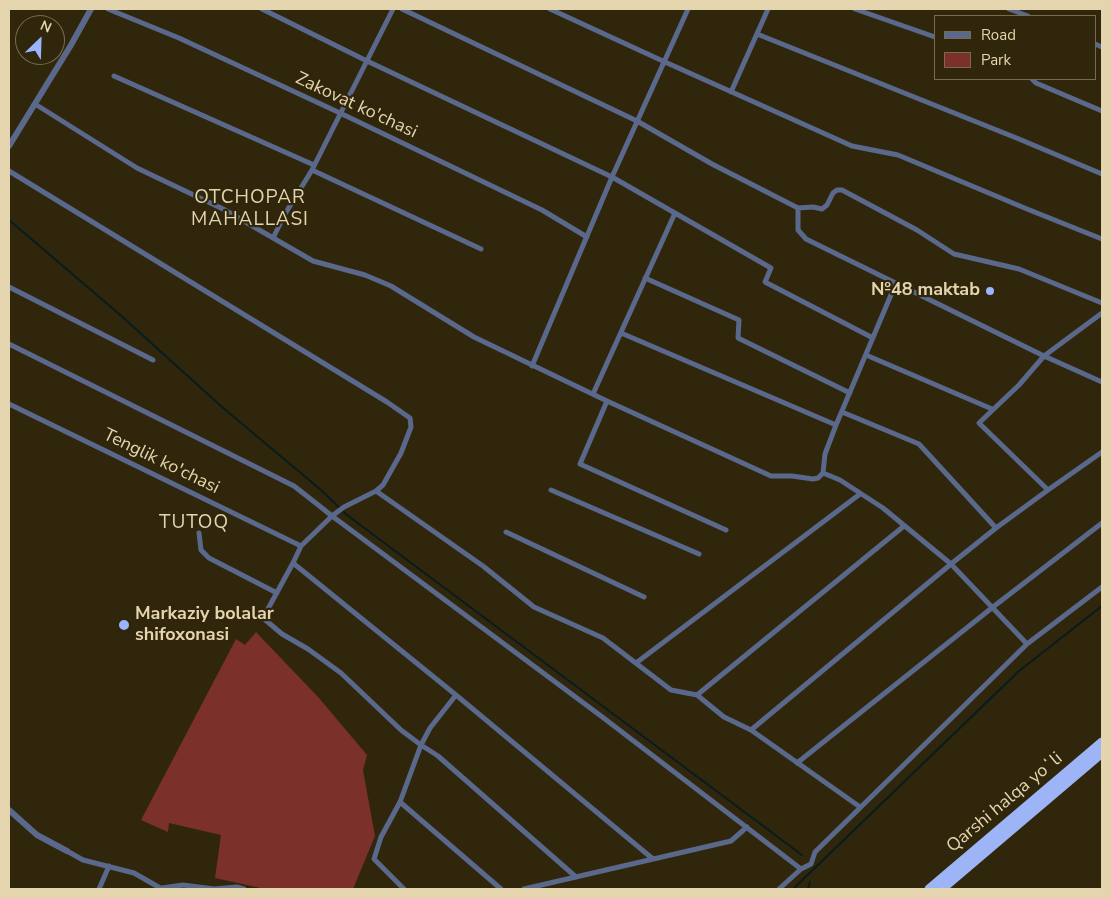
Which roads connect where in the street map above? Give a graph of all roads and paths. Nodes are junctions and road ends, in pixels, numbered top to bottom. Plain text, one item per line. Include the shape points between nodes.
1 (91, 9) edge
2 (108, 9) edge
3 (262, 9) edge
4 (392, 9) edge
5 (402, 9) edge
6 (550, 9) edge
7 (688, 9) edge
8 (768, 9) edge
9 (855, 9) edge
10 (1009, 9) edge
11 (1025, 15) edge
12 (757, 34) junction
13 (934, 37) edge
14 (367, 61) junction
15 (664, 62) junction
16 (114, 76) dead end
17 (1033, 80) edge
18 (731, 92) junction
19 (35, 104) junction
20 (1102, 111) edge
21 (340, 113) junction
22 (637, 121) junction
23 (9, 146) edge
24 (313, 168) junction
25 (9, 171) edge
26 (1102, 174) edge
27 (612, 177) junction
28 (798, 208) junction
29 (675, 213) junction
30 (587, 237) junction
31 (273, 238) junction
32 (1102, 239) edge
33 (481, 249) dead end
34 (646, 278) junction
35 (896, 283) junction
36 (9, 287) edge
37 (1102, 303) edge
38 (1102, 313) edge
39 (620, 333) junction
40 (873, 338) junction
41 (9, 344) edge
42 (866, 355) junction
43 (1044, 356) junction
44 (153, 360) dead end
45 (532, 366) junction
46 (1102, 382) edge
47 (850, 393) junction
48 (593, 394) junction
49 (607, 401) junction
50 (9, 404) edge
51 (992, 409) junction
52 (842, 412) junction
53 (836, 426) junction
54 (1102, 452) edge
55 (823, 473) junction
56 (551, 490) dead end
57 (1048, 490) junction
58 (376, 491) junction
59 (860, 494) junction
60 (334, 515) junction
61 (1102, 523) edge
62 (904, 526) junction
63 (996, 528) junction
64 (726, 530) dead end
65 (506, 532) dead end
66 (199, 533) dead end
67 (301, 546) junction
68 (699, 554) dead end
69 (293, 563) junction
70 (951, 564) junction
71 (1102, 587) edge
72 (277, 592) junction
73 (644, 597) dead end
74 (992, 607) junction
75 (1027, 644) junction
76 (636, 663) junction
77 (456, 695) junction
78 (698, 695) junction
79 (751, 730) junction
80 (1102, 742) edge
81 (420, 745) junction
82 (1102, 753) edge
83 (796, 763) junction
84 (400, 802) junction
85 (860, 807) junction
86 (9, 810) edge
87 (747, 827) junction
88 (67, 851) joint
89 (652, 859) junction
90 (109, 866) junction
91 (800, 869) junction
92 (576, 877) junction
93 (98, 889) edge
94 (162, 889) edge
95 (244, 889) edge
96 (404, 889) edge
97 (500, 889) edge
98 (524, 889) edge
99 (779, 889) edge
100 (929, 889) edge
101 (942, 889) edge

1 - 19 street
2 - 21 street, Zakovat ko'chasi via 179,38
3 - 14 street
4 - 14 street
5 - 22 street
6 - 15 street
7 - 15 street
8 - 12 street
9 - 13 street
10 - 11 street
12 - 18 street
12 - 26 street
14 - 21 street
14 - 27 street
15 - 18 street
15 - 22 street
16 - 24 street
17 - 20 street
18 - 32 street via 852,146 898,155
19 - 23 street
19 - 31 street via 138,168 223,209
21 - 24 street
21 - 30 street, Zakovat ko'chasi via 542,210
22 - 27 street
22 - 28 street
24 - 31 street
24 - 33 street
25 - 58 street via 410,418 411,427 401,453 383,485
27 - 29 street
27 - 30 street
28 - 35 street via 798,230 806,238
28 - 37 street via 827,206 833,193 842,190 954,254 1019,269
29 - 34 street
29 - 40 street via 770,268 766,282
30 - 45 street
31 - 45 street via 312,260 391,286 474,336
34 - 39 street
34 - 47 street via 738,320 738,338
35 - 40 street
35 - 43 street
36 - 44 street
38 - 43 street
39 - 48 street
39 - 53 street
40 - 42 street
41 - 60 street via 294,486
42 - 47 street
42 - 51 street
43 - 46 street
43 - 51 street
45 - 48 street
47 - 52 street
48 - 49 street
49 - 55 street via 771,476 813,479
49 - 64 street via 580,464
50 - 67 street, Tenglik ko'chasi
51 - 57 street via 979,422
52 - 53 street
52 - 63 street via 919,444
53 - 55 street via 825,454
54 - 57 street
55 - 59 street
56 - 68 street
57 - 63 street
58 - 60 street
58 - 76 street via 483,566 534,607 603,638
59 - 62 street
59 - 76 street
60 - 67 street
60 - 87 street
61 - 74 street
62 - 70 street
62 - 78 street
63 - 70 street
65 - 73 street
66 - 72 street via 202,550 209,558
67 - 69 street
69 - 72 street
69 - 77 street
70 - 74 street
70 - 79 street
71 - 75 street
72 - 81 street via 263,618 341,672
74 - 75 street
74 - 83 street
75 - 85 street
76 - 78 street via 671,690
77 - 81 street
77 - 89 street
78 - 79 street via 724,717
79 - 83 street
80 - 100 highway, Qarshi halqa yoʻli
81 - 84 street
81 - 92 street via 438,756
82 - 101 highway, Qarshi halqa yoʻli
83 - 85 street
84 - 96 street via 381,837 374,859
84 - 97 street
85 - 91 street via 815,852 811,864
86 - 88 street via 37,835
87 - 89 street via 731,841
87 - 91 street
88 - 90 street via 83,860
89 - 92 street
90 - 93 street
90 - 94 street via 134,873
91 - 99 street
92 - 98 street
94 - 95 street via 183,885

